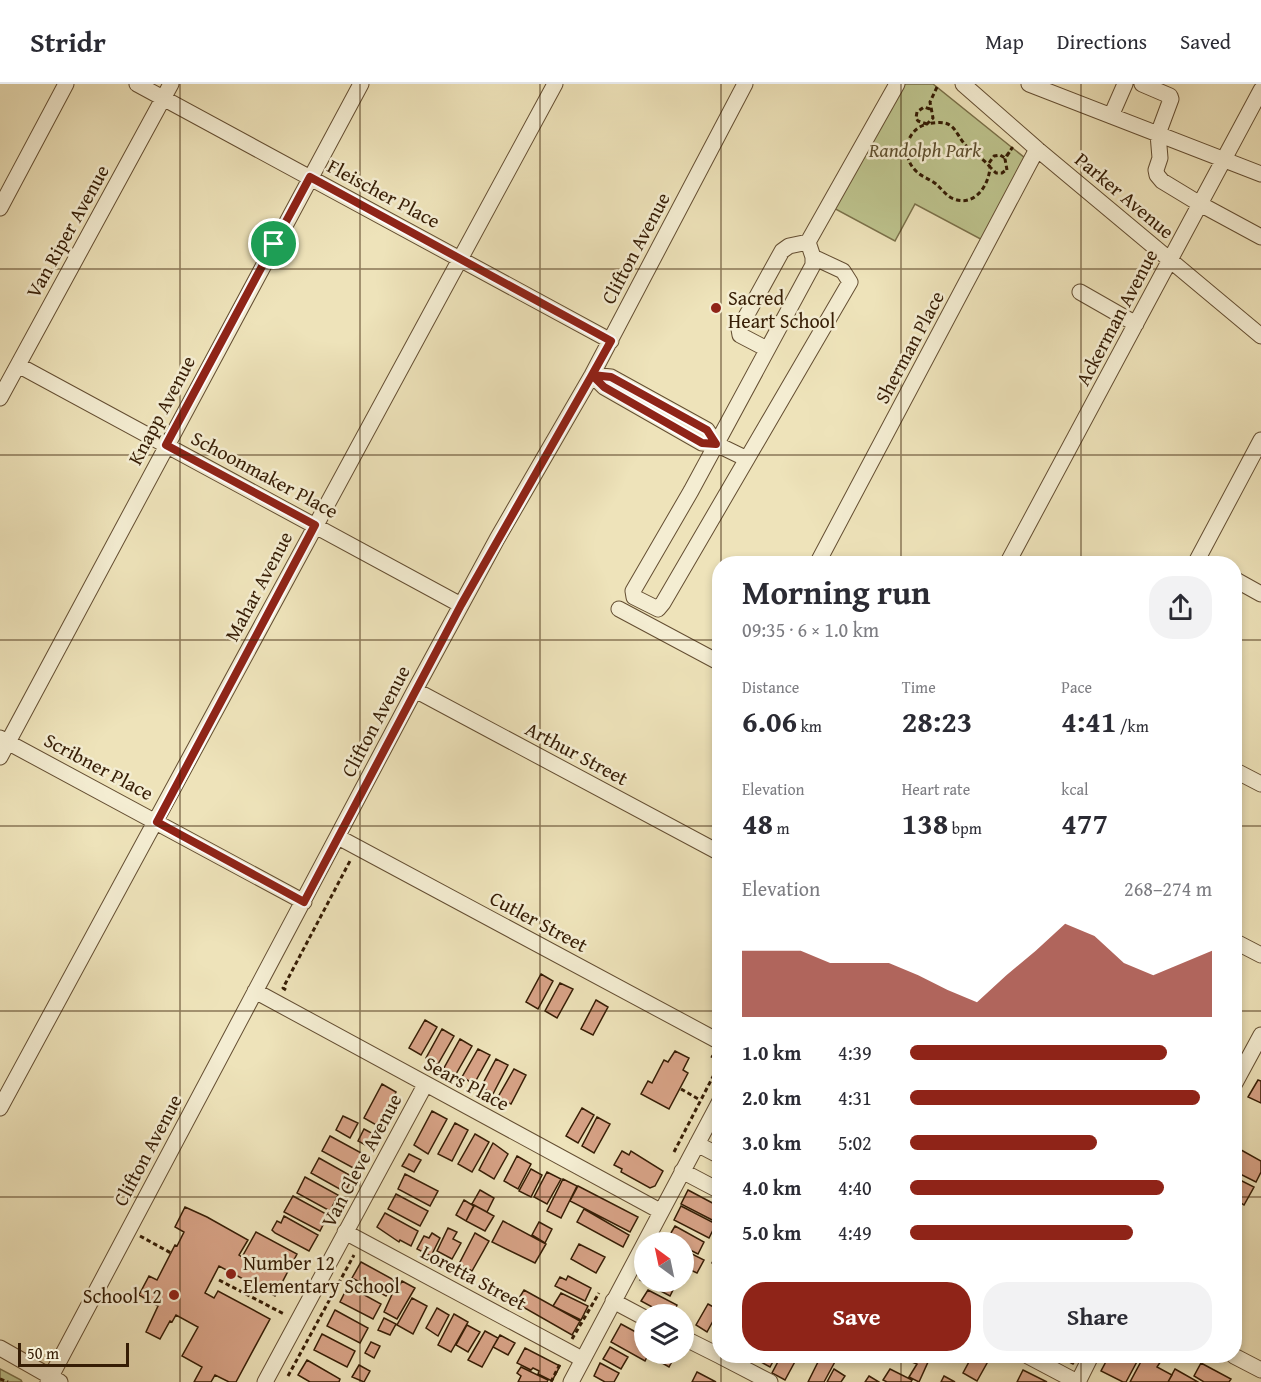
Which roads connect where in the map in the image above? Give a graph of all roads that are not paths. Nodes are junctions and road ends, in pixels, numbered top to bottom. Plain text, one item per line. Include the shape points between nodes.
1 (66, 84) edge
2 (137, 84) edge
3 (171, 84) edge
4 (361, 84) edge
5 (555, 84) edge
6 (745, 84) edge
7 (897, 84) edge
8 (963, 84) edge
9 (1029, 84) edge
10 (1125, 84) edge
11 (1142, 84) edge
12 (1261, 90) edge
13 (164, 98) junction
14 (1111, 116) junction
15 (1158, 134) junction
16 (1037, 149) junction
17 (1224, 160) junction
18 (1261, 174) edge
19 (310, 177) junction
20 (1200, 204) junction
21 (0, 208) edge
22 (1261, 237) edge
23 (811, 250) junction
24 (460, 258) junction
25 (1170, 260) junction
26 (1080, 292) dead end
27 (1136, 324) junction
28 (1261, 336) edge
29 (611, 341) junction
30 (769, 345) junction
31 (18, 365) junction
32 (592, 375) junction
33 (0, 398) edge
34 (1261, 440) edge
35 (716, 444) junction
36 (166, 445) junction
37 (747, 459) junction
38 (315, 525) junction
39 (821, 556) edge
40 (1011, 556) edge
41 (1203, 556) edge
42 (1242, 583) edge
43 (1261, 594) edge
44 (461, 605) junction
45 (619, 609) dead end
46 (712, 659) edge
47 (415, 690) junction
48 (4, 740) edge
49 (0, 757) edge
50 (1242, 774) edge
51 (1261, 784) edge
52 (157, 822) junction
53 (338, 837) junction
54 (712, 849) edge
55 (304, 902) junction
56 (1242, 945) edge
57 (1261, 955) edge
58 (255, 991) junction
59 (1261, 1035) edge
60 (712, 1038) edge
61 (1242, 1069) edge
62 (425, 1085) junction
63 (0, 1108) edge
64 (712, 1116) edge
65 (697, 1144) junction
66 (712, 1152) edge
67 (682, 1171) junction
68 (712, 1187) edge
69 (660, 1211) junction
70 (345, 1232) junction
71 (613, 1301) junction
72 (634, 1312) edge
73 (694, 1343) edge
74 (0, 1348) edge
75 (712, 1352) edge
76 (582, 1359) junction
77 (1242, 1360) edge
78 (729, 1363) edge
79 (1041, 1363) edge
80 (1087, 1363) edge
81 (1261, 1370) edge
82 (1261, 1375) edge
83 (747, 1376) edge
84 (53, 1380) edge
85 (265, 1382) edge
86 (571, 1382) edge
87 (770, 1382) edge
88 (1077, 1382) edge
89 (1257, 1382) edge

1 - 21 street
2 - 13 street, Fleischer Place
3 - 13 street, Van Riper Avenue
4 - 19 street, Knapp Avenue
5 - 24 street, Mahar Avenue
6 - 29 street, Clifton Avenue
7 - 23 street via 828,206
8 - 16 street, Parker Avenue
9 - 14 street
10 - 14 street
11 - 15 street via 1170,96 1171,104
12 - 17 street, Ackerman Avenue
13 - 19 street, Fleischer Place
13 - 31 street, Van Riper Avenue
14 - 15 street
15 - 17 street
15 - 20 street via 1157,175
16 - 25 street, Parker Avenue
16 - 39 street, Sherman Place
17 - 18 street
17 - 20 street, Ackerman Avenue
19 - 24 street, Fleischer Place
19 - 36 street, Knapp Avenue
20 - 22 street
20 - 25 street, Ackerman Avenue
23 - 30 street via 813,265
23 - 30 street via 789,246 782,251 739,328 740,335 747,339 763,347
23 - 37 street via 843,272 850,282
24 - 29 street, Fleischer Place
24 - 38 street, Mahar Avenue
25 - 27 street, Ackerman Avenue
25 - 28 street, Parker Avenue
26 - 27 street
27 - 40 street, Ackerman Avenue
29 - 32 street, Clifton Avenue
30 - 35 street
31 - 33 street, Van Riper Avenue
31 - 36 street, Schoonmaker Place
32 - 35 street via 611,377 707,430
32 - 44 street, Clifton Avenue
34 - 41 street
35 - 37 street
35 - 37 street via 633,591 634,597 658,609
36 - 38 street, Schoonmaker Place
36 - 48 street, Knapp Avenue
38 - 44 street, Schoonmaker Place
38 - 52 street, Mahar Avenue
42 - 43 street
44 - 47 street, Clifton Avenue
45 - 46 street
47 - 53 street, Clifton Avenue
47 - 54 street, Arthur Street
48 - 49 street, Knapp Avenue
48 - 52 street, Scribner Place
50 - 51 street
52 - 55 street, Scribner Place
52 - 63 street, Mahar Avenue
53 - 55 street, Clifton Avenue
53 - 60 street, Cutler Street
55 - 58 street, Clifton Avenue
56 - 57 street
58 - 62 street, Sears Place
58 - 84 street, Clifton Avenue
59 - 61 street
62 - 69 street, Sears Place
62 - 70 street, Van Cleve Avenue
64 - 65 street
65 - 66 street
65 - 67 street
67 - 68 street
67 - 69 street
69 - 71 street
70 - 76 street, Loretta Street
70 - 85 street, Van Cleve Avenue
71 - 72 street
71 - 76 street
73 - 75 street
74 - 84 street
76 - 86 street
77 - 81 street
78 - 83 street
79 - 88 street
80 - 88 street
82 - 89 street
83 - 87 street

